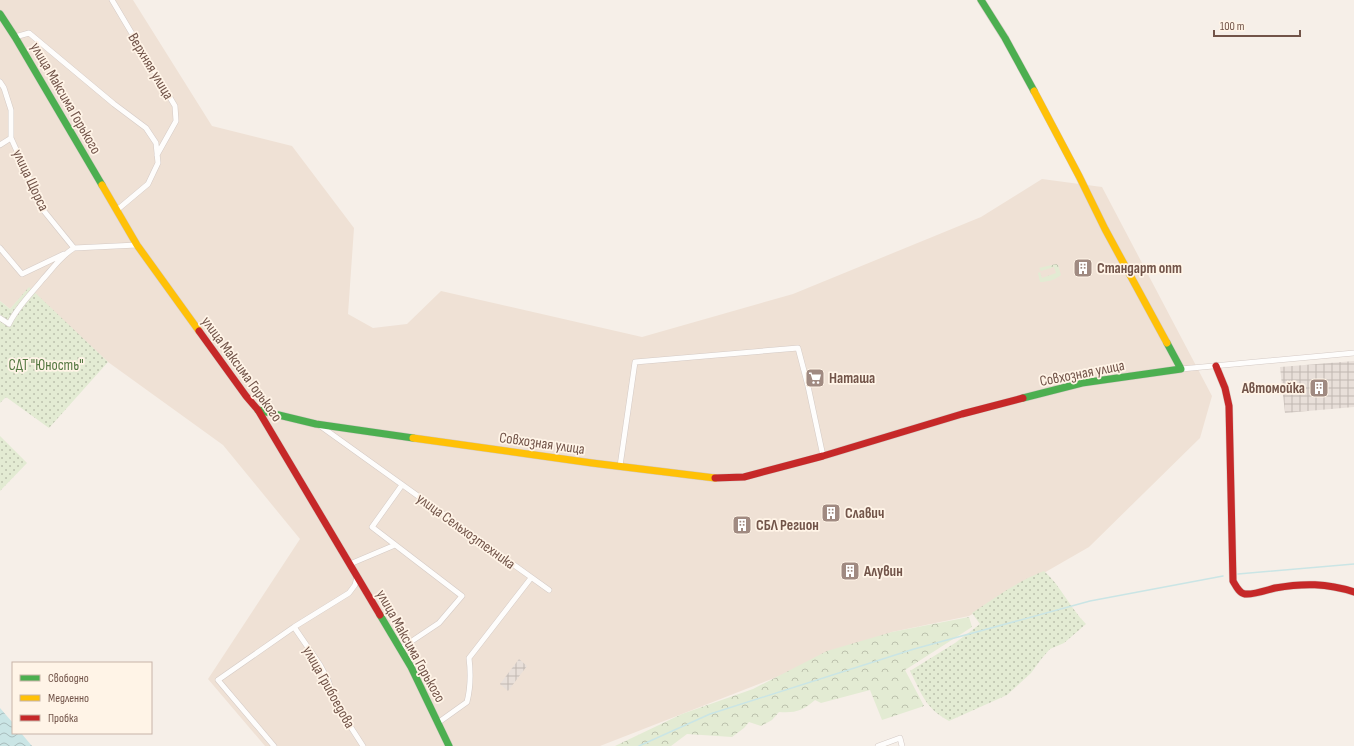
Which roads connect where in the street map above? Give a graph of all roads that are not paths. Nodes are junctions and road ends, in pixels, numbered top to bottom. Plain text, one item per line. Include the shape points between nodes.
1 (112, 0) edge
2 (982, 0) edge
3 (1, 17) edge
4 (15, 37) junction
5 (0, 82) edge
6 (11, 138) junction
7 (0, 145) edge
8 (157, 155) junction
9 (117, 210) junction
10 (137, 245) junction
11 (0, 248) edge
12 (74, 248) junction
13 (66, 253) junction
14 (0, 318) edge
15 (1354, 353) edge
16 (1216, 366) junction
17 (1181, 369) junction
18 (258, 410) junction
19 (316, 424) junction
20 (823, 456) junction
21 (620, 466) junction
22 (402, 485) junction
23 (395, 545) junction
24 (350, 564) junction
25 (357, 576) junction
26 (531, 578) junction
27 (549, 590) dead end
28 (1354, 592) edge
29 (294, 627) junction
30 (400, 649) junction
31 (438, 722) junction
32 (274, 746) edge
33 (363, 746) edge
34 (449, 746) edge
35 (878, 746) edge
36 (902, 746) edge

1 - 8 street, Верхняя улица via 175,106 176,121
2 - 17 street via 1005,38
3 - 4 street, улица Максима Горького
4 - 8 street via 30,33 146,128 156,142
4 - 9 street, улица Максима Горького
5 - 6 street, улица Щорса via 11,110
6 - 7 street
6 - 12 street, улица Щорса via 44,211
8 - 9 street via 158,163 148,184
9 - 10 street, улица Максима Горького
10 - 12 street
10 - 18 street, улица Максима Горького
11 - 13 street via 22,274
12 - 13 street
13 - 14 street via 13,314 9,324
15 - 16 street, Совхозная улица
16 - 17 street, Совхозная улица
16 - 28 street via 1229,406 1232,581 1243,594 1313,583
17 - 20 street, Совхозная улица via 1082,383 962,414
18 - 19 street, Совхозная улица
18 - 24 street, улица Максима Горького
19 - 21 street, Совхозная улица
19 - 22 street, улица Сельхозтехника
20 - 21 street, Совхозная улица via 744,478 714,478
20 - 21 street via 798,348 635,362
22 - 23 street, улица Сельхозтехника via 372,527
22 - 26 street, улица Сельхозтехника
23 - 24 street
23 - 30 street, улица Сельхозтехника via 462,596 439,623
24 - 25 street, улица Максима Горького
25 - 29 street via 355,585 349,592
25 - 30 street, улица Максима Горького
26 - 27 street, улица Сельхозтехника
26 - 31 street, улица Сельхозтехника via 469,658 472,674 467,702
29 - 32 street via 218,680
29 - 33 street, улица Грибоедова via 320,665 336,704
30 - 31 street, улица Максима Горького
31 - 34 street, улица Максима Горького
35 - 36 street via 900,738

